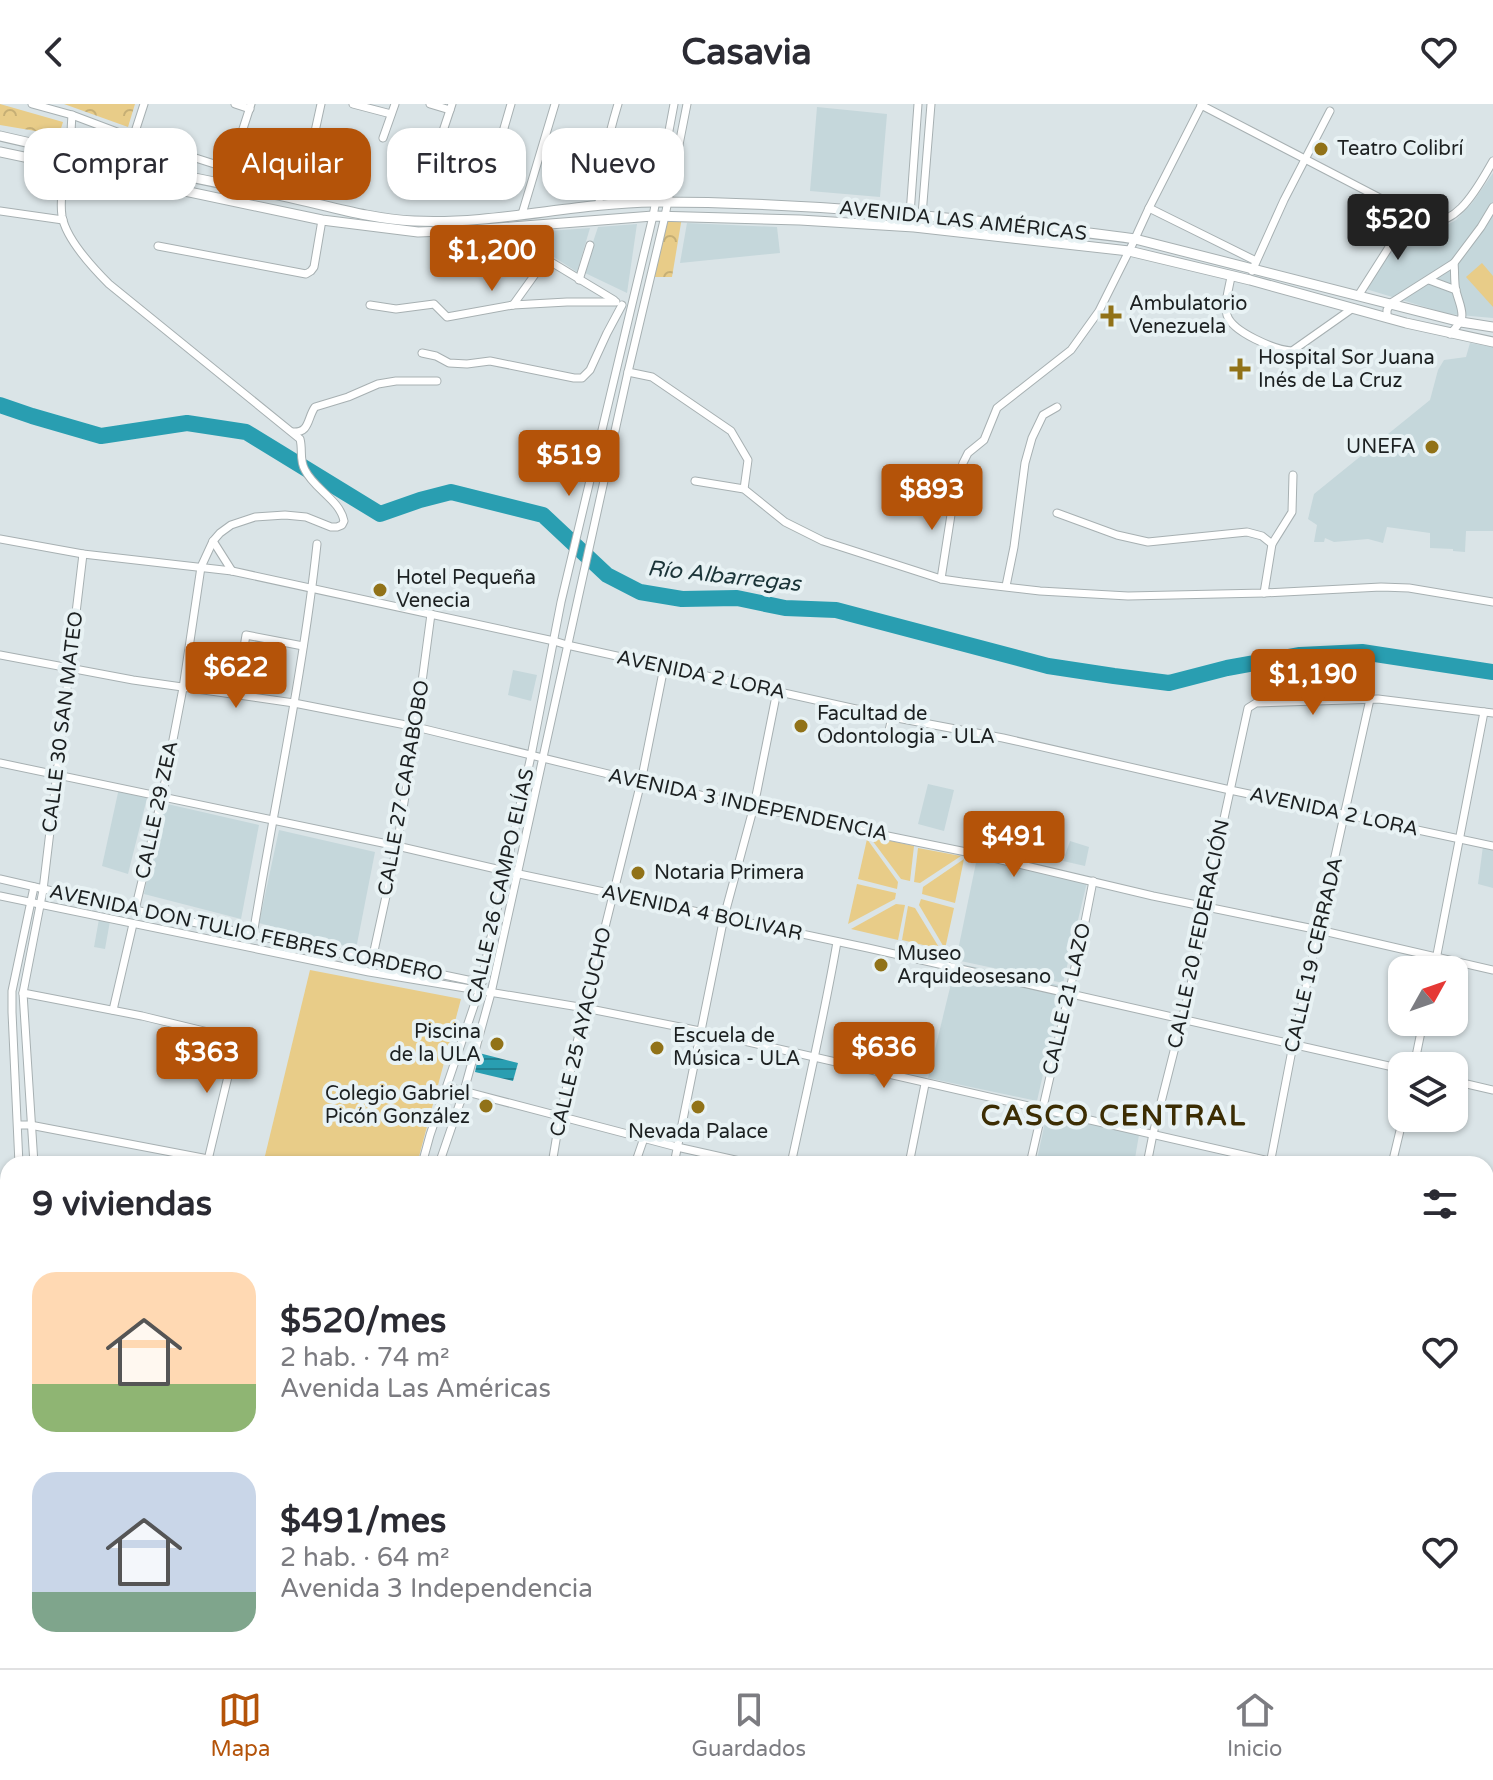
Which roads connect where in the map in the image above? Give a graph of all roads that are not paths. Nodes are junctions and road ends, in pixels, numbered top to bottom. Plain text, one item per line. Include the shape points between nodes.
1 (32, 104) edge
2 (144, 104) edge
3 (235, 104) edge
4 (321, 104) edge
5 (353, 104) edge
6 (395, 104) edge
7 (430, 104) edge
8 (511, 104) edge
9 (555, 104) edge
10 (618, 104) edge
11 (674, 104) edge
12 (687, 104) edge
13 (918, 104) edge
14 (931, 104) edge
15 (1201, 105) edge
16 (250, 106) edge
17 (451, 107) edge
18 (1330, 111) dead end
19 (391, 114) junction
20 (72, 115) junction
21 (71, 128) edge
22 (106, 128) edge
23 (136, 128) edge
24 (243, 128) edge
25 (315, 128) edge
26 (0, 136) edge
27 (383, 138) dead end
28 (24, 142) edge
29 (0, 152) edge
30 (24, 157) edge
31 (1305, 159) junction
32 (1493, 161) edge
33 (197, 194) edge
34 (61, 200) edge
35 (300, 200) edge
36 (656, 202) junction
37 (668, 203) junction
38 (599, 205) junction
39 (1493, 207) edge
40 (1149, 208) junction
41 (0, 211) edge
42 (522, 214) junction
43 (910, 214) junction
44 (922, 215) junction
45 (1407, 215) junction
46 (653, 216) junction
47 (665, 216) junction
48 (63, 220) junction
49 (322, 220) junction
50 (502, 228) junction
51 (1135, 239) junction
52 (590, 245) dead end
53 (158, 246) dead end
54 (1129, 251) junction
55 (546, 259) junction
56 (1454, 263) junction
57 (1253, 270) junction
58 (1231, 277) junction
59 (579, 280) junction
60 (1429, 280) junction
61 (1456, 290) junction
62 (1358, 296) junction
63 (1391, 303) junction
64 (370, 305) dead end
65 (513, 305) junction
66 (623, 305) junction
67 (1353, 308) junction
68 (1387, 318) junction
69 (1461, 322) junction
70 (1493, 327) edge
71 (1450, 334) junction
72 (1493, 342) edge
73 (422, 353) dead end
74 (628, 372) junction
75 (437, 381) dead end
76 (1057, 407) dead end
77 (293, 432) junction
78 (1293, 475) dead end
79 (695, 481) dead end
80 (744, 489) junction
81 (1057, 513) dead end
82 (0, 539) edge
83 (213, 541) junction
84 (317, 544) dead end
85 (1272, 544) junction
86 (83, 554) junction
87 (201, 567) junction
88 (232, 571) junction
89 (941, 579) junction
90 (1006, 586) junction
91 (312, 588) junction
92 (1264, 593) junction
93 (1493, 602) edge
94 (431, 614) junction
95 (554, 641) junction
96 (567, 645) junction
97 (303, 646) junction
98 (0, 655) edge
99 (664, 667) junction
100 (69, 668) junction
101 (183, 688) junction
102 (777, 691) junction
103 (236, 695) junction
104 (1370, 699) junction
105 (294, 703) junction
106 (1484, 712) junction
107 (1493, 713) edge
108 (892, 717) junction
109 (416, 727) junction
110 (888, 735) dead end
111 (531, 756) junction
112 (543, 758) junction
113 (0, 763) edge
114 (55, 774) junction
115 (641, 782) junction
116 (1230, 790) junction
117 (162, 797) junction
118 (754, 806) junction
119 (1346, 814) junction
120 (272, 820) junction
121 (1459, 839) junction
122 (397, 846) junction
123 (1493, 846) edge
124 (505, 871) junction
125 (517, 873) junction
126 (0, 879) edge
127 (1093, 881) junction
128 (39, 888) junction
129 (614, 893) junction
130 (0, 896) edge
131 (32, 902) junction
132 (41, 905) junction
133 (1205, 906) junction
134 (135, 910) junction
135 (724, 917) junction
136 (133, 924) junction
137 (1319, 930) junction
138 (253, 935) junction
139 (837, 942) junction
140 (1432, 956) edge
141 (1436, 956) edge
142 (372, 960) junction
143 (1468, 964) edge
144 (1493, 970) edge
145 (480, 987) junction
146 (0, 988) edge
147 (492, 989) junction
148 (12, 991) junction
149 (23, 993) junction
150 (1068, 993) junction
151 (585, 1008) junction
152 (113, 1010) junction
153 (1183, 1020) junction
154 (700, 1031) junction
155 (1293, 1045) junction
156 (814, 1056) junction
157 (1388, 1066) edge
158 (925, 1084) junction
159 (1468, 1084) edge
160 (448, 1087) junction
161 (1493, 1090) edge
162 (464, 1091) junction
163 (1042, 1109) junction
164 (560, 1116) junction
165 (18, 1125) junction
166 (30, 1125) junction
167 (1400, 1132) edge
168 (1153, 1134) junction
169 (644, 1138) junction
170 (677, 1147) junction
171 (19, 1156) edge
172 (33, 1156) edge
173 (182, 1156) edge
174 (208, 1156) edge
175 (424, 1156) edge
176 (442, 1156) edge
177 (553, 1156) edge
178 (638, 1156) edge
179 (675, 1156) edge
180 (717, 1156) edge
181 (793, 1156) edge
182 (911, 1156) edge
183 (1032, 1156) edge
184 (1149, 1156) edge
185 (1242, 1156) edge
186 (1271, 1156) edge
187 (1394, 1156) edge

1 - 20 street
2 - 23 street
3 - 16 street
4 - 25 street
5 - 19 street
6 - 19 street
7 - 17 street
8 - 17 street via 496,144 445,134
9 - 42 street
10 - 38 street
11 - 36 street
12 - 37 street, CALLE 26 CAMPO ELÍAS
13 - 43 street
14 - 44 street
15 - 31 street
15 - 40 street
16 - 24 street
18 - 31 street
19 - 27 street
20 - 21 street
20 - 22 street
26 - 28 street, AVENIDA LAS AMÉRICAS
29 - 30 street, AVENIDA LAS AMÉRICAS
31 - 45 street
31 - 57 street
32 - 45 street via 1471,197 1444,221 1429,223
33 - 49 street, AVENIDA LAS AMÉRICAS
34 - 48 street
35 - 42 street, AVENIDA LAS AMÉRICAS via 412,221
36 - 37 street, AVENIDA LAS AMÉRICAS
36 - 38 street, AVENIDA LAS AMÉRICAS
36 - 46 street
37 - 43 street, AVENIDA LAS AMÉRICAS via 804,205
37 - 47 street, CALLE 26 CAMPO ELÍAS
38 - 42 street, AVENIDA LAS AMÉRICAS
39 - 56 street
40 - 51 street
40 - 57 street
41 - 48 street
43 - 44 street, AVENIDA LAS AMÉRICAS
44 - 51 street, AVENIDA LAS AMÉRICAS
45 - 62 street
46 - 47 street, AVENIDA LAS AMÉRICAS
46 - 50 street, AVENIDA LAS AMÉRICAS
46 - 66 street
47 - 54 street, AVENIDA LAS AMÉRICAS via 914,227
47 - 74 street, CALLE 26 CAMPO ELÍAS
48 - 77 street via 75,244 109,284
49 - 50 street, AVENIDA LAS AMÉRICAS via 418,232
49 - 53 street via 314,267 306,274
50 - 55 street
51 - 54 street
51 - 57 street, AVENIDA LAS AMÉRICAS
52 - 59 street
54 - 58 street, AVENIDA LAS AMÉRICAS
54 - 89 street via 1099,311 1071,350 997,408 984,440 968,453 955,489
55 - 59 street
55 - 65 street
56 - 60 street
56 - 61 street
57 - 58 street, AVENIDA LAS AMÉRICAS
57 - 62 street, AVENIDA LAS AMÉRICAS
57 - 67 street, AVENIDA LAS AMÉRICAS
58 - 67 street via 1228,320 1245,334 1283,350 1292,351
59 - 66 street
60 - 61 street
60 - 63 street
61 - 69 street
62 - 63 street, AVENIDA LAS AMÉRICAS
63 - 68 street
63 - 69 street, AVENIDA LAS AMÉRICAS
64 - 65 street via 396,309 434,304 447,317
65 - 66 street
66 - 73 street via 582,378 490,361 449,363
66 - 95 street, CALLE 26 CAMPO ELÍAS
67 - 68 street, AVENIDA LAS AMÉRICAS
68 - 71 street, AVENIDA LAS AMÉRICAS
69 - 70 street, AVENIDA LAS AMÉRICAS
69 - 71 street
71 - 72 street, AVENIDA LAS AMÉRICAS
74 - 80 street via 652,377 731,431 748,460
74 - 96 street, CALLE 26 CAMPO ELÍAS
75 - 77 street via 378,384 315,407 305,429
76 - 90 street via 1043,415 1032,438
77 - 83 street via 302,444 307,474 340,510 342,525 285,515 255,517 231,525
78 - 85 street via 1292,512
79 - 80 street
80 - 89 street via 785,522 823,541
81 - 85 street via 1148,542 1247,532
82 - 86 street, AVENIDA 2 LORA
83 - 87 street, CALLE 29 ZEA
83 - 88 street
84 - 91 street
85 - 92 street
86 - 87 street, AVENIDA 2 LORA
86 - 100 street, CALLE 30 SAN MATEO
87 - 88 street, AVENIDA 2 LORA
87 - 101 street, CALLE 29 ZEA
88 - 91 street, AVENIDA 2 LORA
89 - 90 street
90 - 92 street via 1128,596
91 - 94 street, AVENIDA 2 LORA
91 - 97 street
92 - 93 street via 1409,588
94 - 95 street, AVENIDA 2 LORA
94 - 109 street, CALLE 27 CARABOBO
95 - 96 street, AVENIDA 2 LORA
95 - 111 street, CALLE 26 CAMPO ELÍAS
96 - 99 street, AVENIDA 2 LORA
96 - 112 street, CALLE 26 CAMPO ELÍAS
97 - 103 street via 246,635
97 - 105 street
98 - 100 street, AVENIDA 3 INDEPENDENCIA
99 - 102 street, AVENIDA 2 LORA
99 - 115 street, CALLE 25 AYACUCHO
100 - 101 street, AVENIDA 3 INDEPENDENCIA
100 - 114 street, CALLE 30 SAN MATEO
101 - 103 street, AVENIDA 3 INDEPENDENCIA
101 - 117 street, CALLE 29 ZEA
102 - 108 street, AVENIDA 2 LORA
102 - 118 street
103 - 105 street, AVENIDA 3 INDEPENDENCIA
104 - 106 street
104 - 116 street, CALLE 20 FEDERACIÓN via 1251,704
104 - 119 street, CALLE 19 CERRADA
105 - 109 street, AVENIDA 3 INDEPENDENCIA
105 - 120 street
106 - 107 street
106 - 121 street
108 - 110 street
108 - 116 street, AVENIDA 2 LORA
109 - 111 street, AVENIDA 3 INDEPENDENCIA
109 - 122 street, CALLE 27 CARABOBO
111 - 112 street, AVENIDA 3 INDEPENDENCIA
111 - 124 street, CALLE 26 CAMPO ELÍAS
112 - 115 street, AVENIDA 3 INDEPENDENCIA
112 - 125 street, CALLE 26 CAMPO ELÍAS
113 - 114 street, AVENIDA 4 BOLIVAR
114 - 117 street, AVENIDA 4 BOLIVAR
114 - 128 street, CALLE 30 SAN MATEO
115 - 118 street, AVENIDA 3 INDEPENDENCIA
115 - 129 street, CALLE 25 AYACUCHO
116 - 119 street, AVENIDA 2 LORA
116 - 133 street, CALLE 20 FEDERACIÓN
117 - 120 street, AVENIDA 4 BOLIVAR
117 - 134 street, CALLE 29 ZEA
118 - 127 street, AVENIDA 3 INDEPENDENCIA
118 - 135 street
119 - 121 street, AVENIDA 2 LORA
119 - 137 street, CALLE 19 CERRADA
120 - 122 street, AVENIDA 4 BOLIVAR
120 - 138 street
121 - 123 street, AVENIDA 2 LORA
121 - 141 street
122 - 124 street, AVENIDA 4 BOLIVAR
122 - 142 street, CALLE 27 CARABOBO
124 - 125 street, AVENIDA 4 BOLIVAR
124 - 145 street, CALLE 26 CAMPO ELÍAS
125 - 129 street, AVENIDA 4 BOLIVAR
125 - 147 street, CALLE 26 CAMPO ELÍAS
126 - 128 street, AVENIDA DON TULIO FEBRES CORDERO
127 - 133 street, AVENIDA 3 INDEPENDENCIA
127 - 150 street, CALLE 21 LAZO
128 - 131 street
128 - 132 street
128 - 134 street, AVENIDA DON TULIO FEBRES CORDERO
129 - 135 street, AVENIDA 4 BOLIVAR
129 - 151 street, CALLE 25 AYACUCHO
130 - 131 street, AVENIDA DON TULIO FEBRES CORDERO
131 - 132 street, AVENIDA DON TULIO FEBRES CORDERO
131 - 148 street
132 - 136 street, AVENIDA DON TULIO FEBRES CORDERO
132 - 149 street
133 - 137 street, AVENIDA 3 INDEPENDENCIA
133 - 153 street, CALLE 20 FEDERACIÓN
134 - 138 street, AVENIDA DON TULIO FEBRES CORDERO
135 - 139 street, AVENIDA 4 BOLIVAR
135 - 154 street
136 - 145 street, AVENIDA DON TULIO FEBRES CORDERO via 369,972
136 - 152 street
137 - 140 street, AVENIDA 3 INDEPENDENCIA
137 - 155 street, CALLE 19 CERRADA
138 - 142 street, AVENIDA DON TULIO FEBRES CORDERO
139 - 150 street, AVENIDA 4 BOLIVAR
139 - 156 street
142 - 145 street, AVENIDA DON TULIO FEBRES CORDERO
143 - 144 street, AVENIDA 3 INDEPENDENCIA
145 - 147 street, AVENIDA DON TULIO FEBRES CORDERO
145 - 160 street, CALLE 26 CAMPO ELÍAS
146 - 148 street
147 - 151 street, AVENIDA DON TULIO FEBRES CORDERO
147 - 162 street, CALLE 26 CAMPO ELÍAS
148 - 165 street
149 - 152 street
149 - 166 street
150 - 153 street, AVENIDA 4 BOLIVAR
150 - 163 street, CALLE 21 LAZO
151 - 154 street, AVENIDA DON TULIO FEBRES CORDERO
151 - 164 street, CALLE 25 AYACUCHO
152 - 174 street via 237,1039
153 - 155 street, AVENIDA 4 BOLIVAR
153 - 168 street, CALLE 20 FEDERACIÓN
154 - 156 street, AVENIDA DON TULIO FEBRES CORDERO
154 - 170 street
155 - 157 street, AVENIDA 4 BOLIVAR
155 - 186 street, CALLE 19 CERRADA
156 - 158 street, AVENIDA DON TULIO FEBRES CORDERO
156 - 181 street
158 - 163 street, AVENIDA DON TULIO FEBRES CORDERO
158 - 182 street
159 - 161 street
160 - 162 street
160 - 175 street, CALLE 26 CAMPO ELÍAS
162 - 164 street
162 - 176 street, CALLE 26 CAMPO ELÍAS
163 - 168 street, AVENIDA DON TULIO FEBRES CORDERO
163 - 183 street, CALLE 21 LAZO
164 - 169 street
164 - 177 street, CALLE 25 AYACUCHO
165 - 166 street
165 - 171 street
166 - 172 street
166 - 173 street
167 - 187 street
168 - 184 street, CALLE 20 FEDERACIÓN
168 - 185 street, AVENIDA DON TULIO FEBRES CORDERO
169 - 170 street
169 - 178 street
170 - 179 street
170 - 180 street

